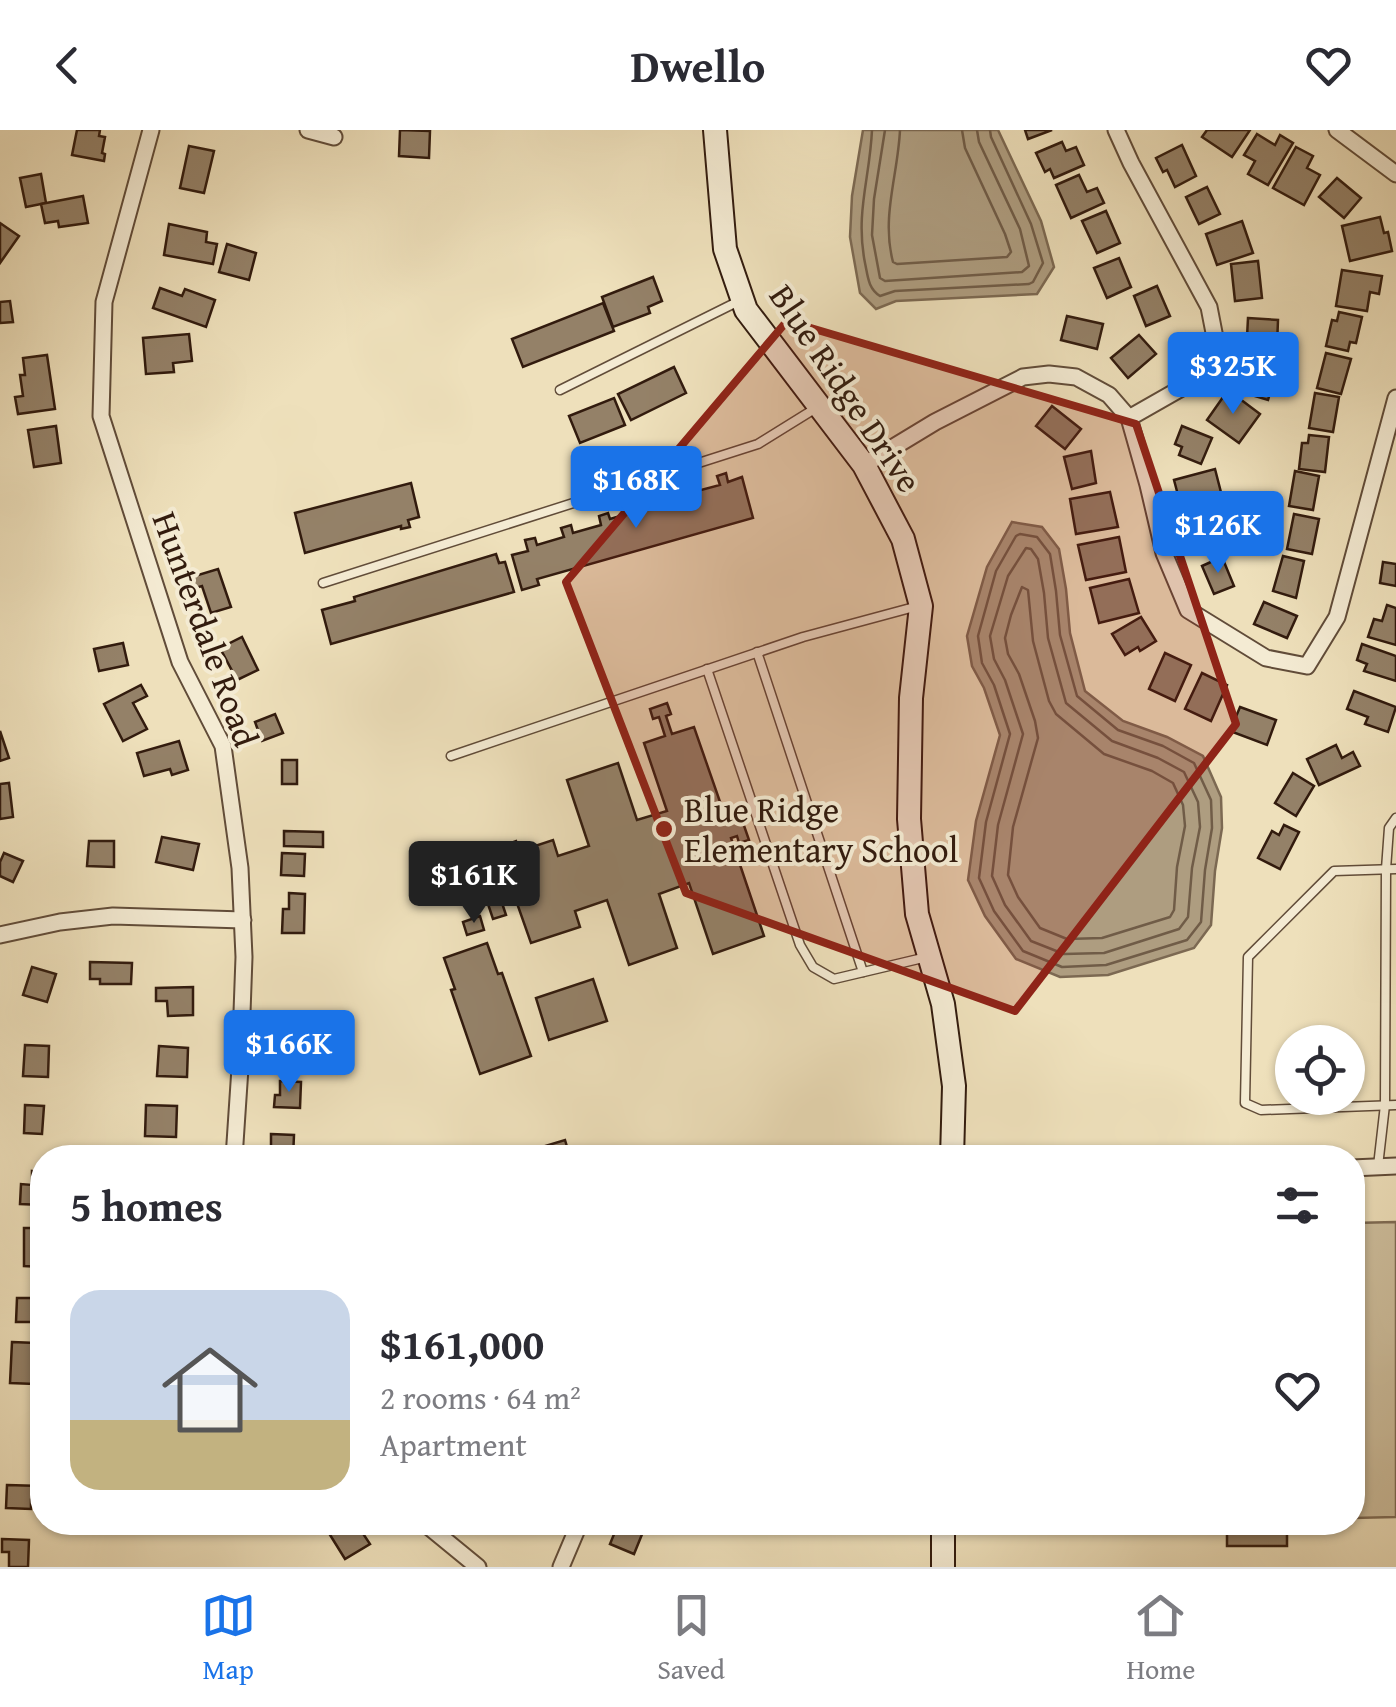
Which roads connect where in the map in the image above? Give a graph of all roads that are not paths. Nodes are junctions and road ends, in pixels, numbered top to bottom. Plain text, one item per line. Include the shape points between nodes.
1 (151, 130) edge
2 (308, 130) edge
3 (715, 130) edge
4 (1116, 130) edge
5 (1337, 130) edge
6 (334, 137) dead end
7 (1396, 174) edge
8 (742, 299) junction
9 (560, 390) dead end
10 (1396, 398) edge
11 (818, 406) junction
12 (1129, 418) junction
13 (864, 465) junction
14 (322, 583) dead end
15 (921, 606) junction
16 (758, 652) junction
17 (708, 669) junction
18 (451, 756) dead end
19 (1396, 818) edge
20 (1391, 869) edge
21 (243, 920) junction
22 (0, 935) edge
23 (929, 957) junction
24 (864, 972) junction
25 (1385, 1105) junction
26 (1396, 1105) edge
27 (235, 1145) edge
28 (952, 1145) edge
29 (1378, 1166) junction
30 (1396, 1166) edge
31 (1365, 1167) edge
32 (439, 1535) edge
33 (574, 1535) edge
34 (942, 1535) edge
35 (478, 1567) edge
36 (560, 1567) edge
37 (942, 1567) edge

1 - 21 street, Hunterdale Road via 104,302 101,416 180,662 223,746
2 - 6 street
3 - 8 street, Blue Ridge Drive via 725,248
4 - 12 street via 1209,307 1217,348 1194,381
5 - 7 street
8 - 9 lane
8 - 11 street, Blue Ridge Drive
10 - 12 street via 1337,618 1307,666 1266,658 1188,610 1164,553
11 - 13 street, Blue Ridge Drive
11 - 14 lane via 758,444
12 - 13 street via 1109,395 1076,377 1023,377
13 - 15 street, Blue Ridge Drive via 903,540
15 - 16 lane
15 - 23 street, Blue Ridge Drive via 909,818 917,914
16 - 17 lane
16 - 24 lane
17 - 18 lane
17 - 24 lane via 800,945 813,967 834,979
19 - 20 lane via 1389,828
20 - 25 lane
20 - 25 lane via 1334,871 1248,957 1245,1103 1260,1110
21 - 22 street via 113,916
21 - 27 street, Hunterdale Road
23 - 24 lane
23 - 28 street, Blue Ridge Drive via 954,1086
25 - 26 lane
25 - 29 lane
29 - 30 street
29 - 31 street
32 - 35 street
33 - 36 street
34 - 37 street

